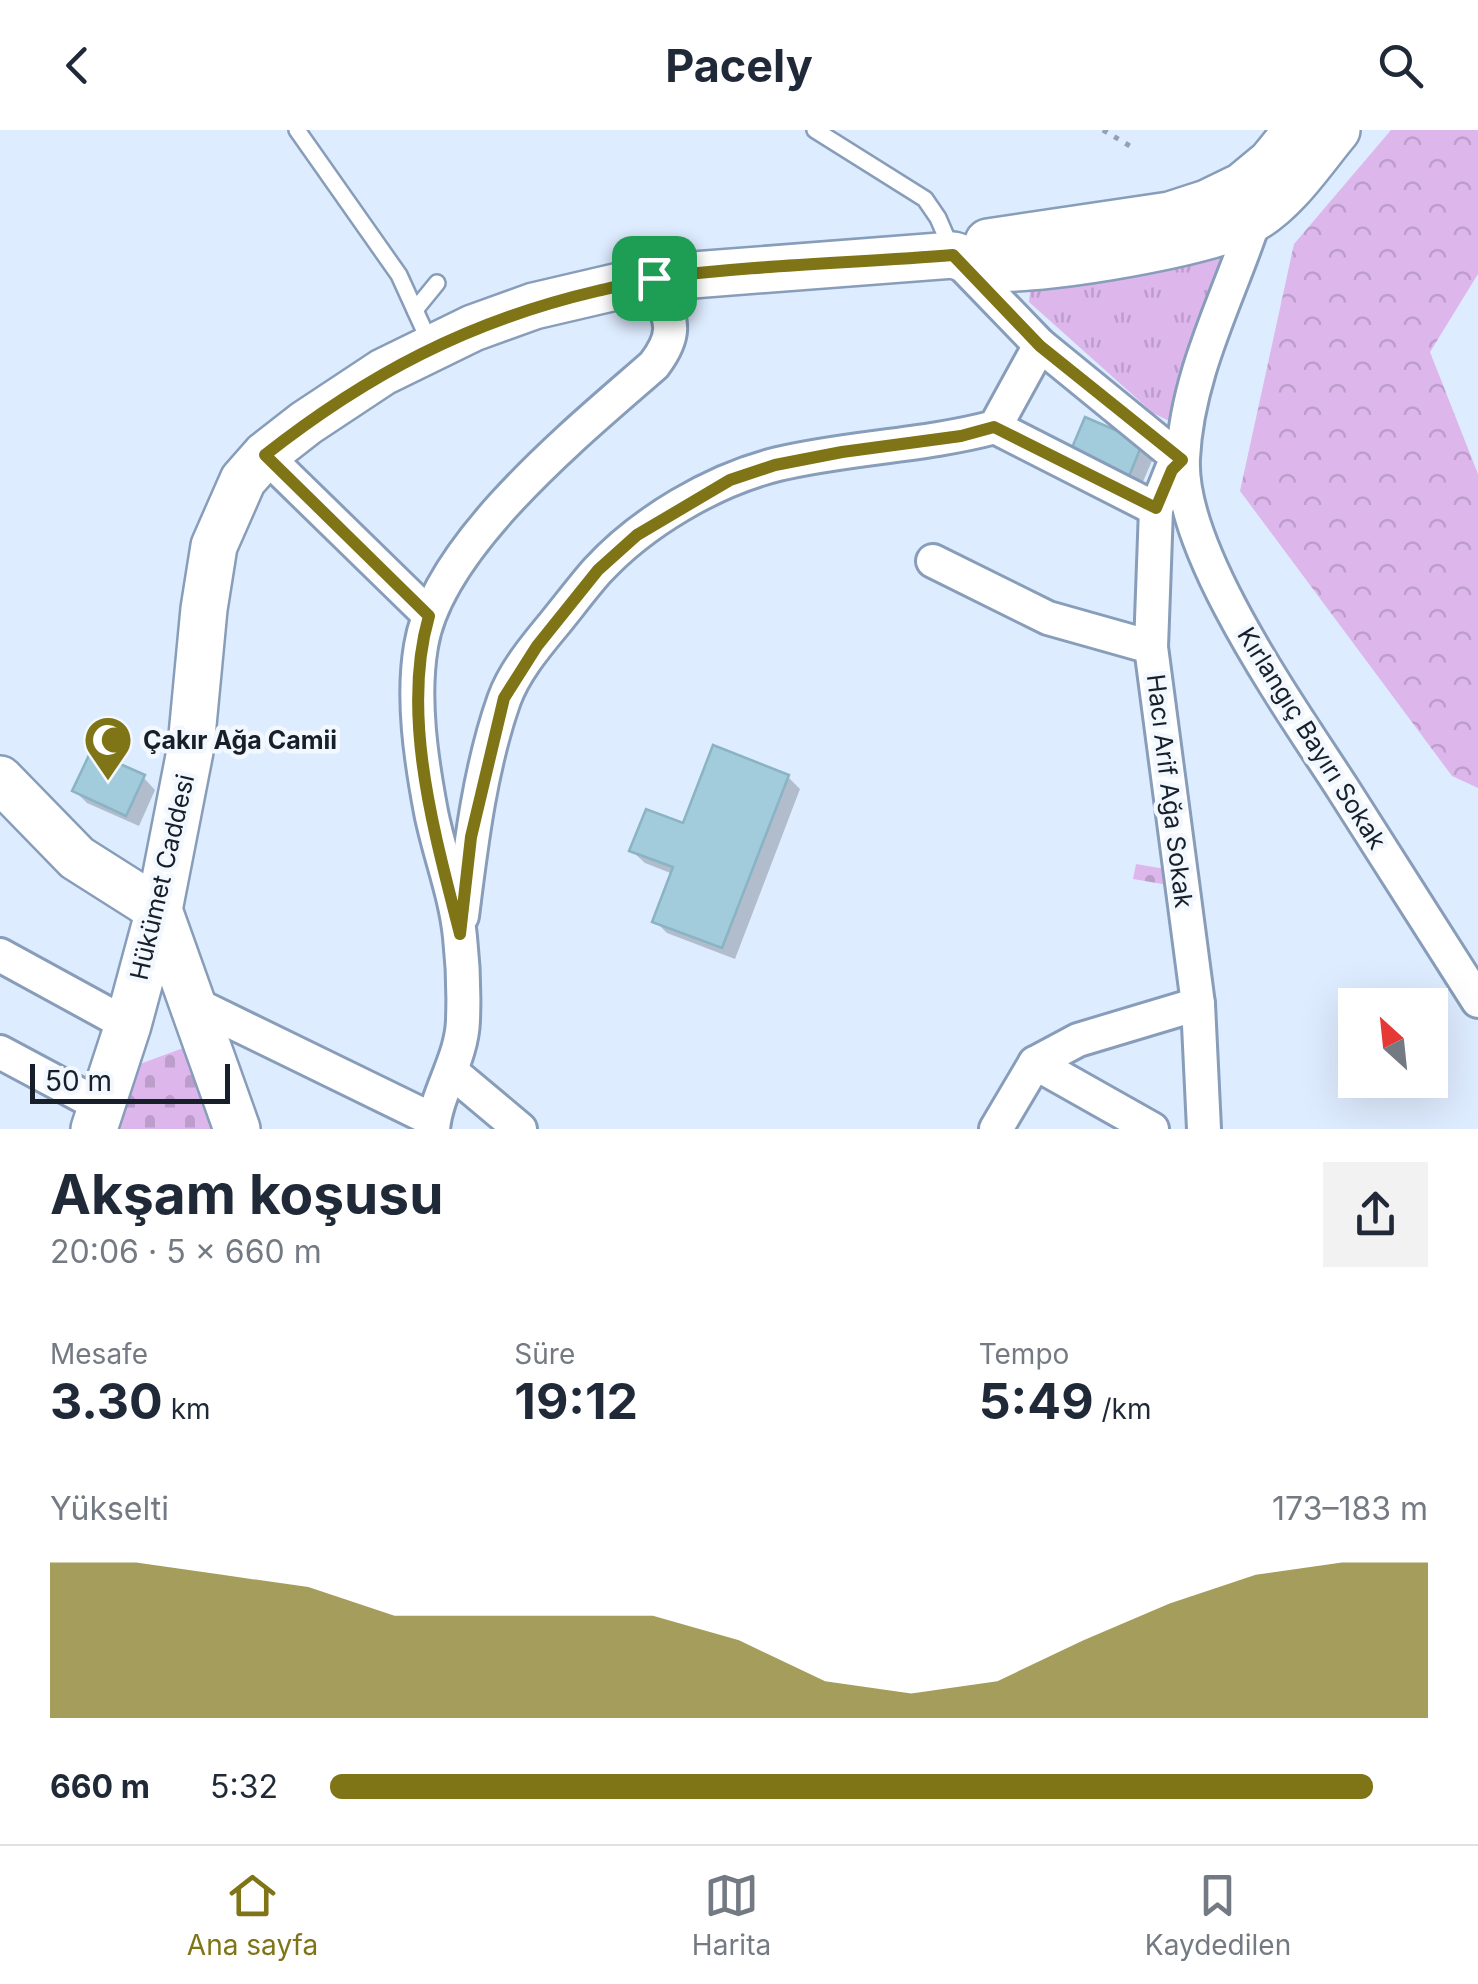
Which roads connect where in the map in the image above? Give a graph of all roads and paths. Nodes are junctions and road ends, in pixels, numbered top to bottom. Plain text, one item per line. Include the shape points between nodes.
1 (297, 130) edge
2 (814, 130) edge
3 (1104, 130) edge
4 (1297, 130) edge
5 (1337, 130) edge
6 (1135, 149) dead end
7 (1255, 218) junction
8 (953, 255) junction
9 (654, 278) junction
10 (436, 283) dead end
11 (423, 328) junction
12 (1040, 346) junction
13 (994, 427) junction
14 (265, 455) junction
15 (1182, 460) junction
16 (1156, 508) junction
17 (933, 561) dead end
18 (429, 616) junction
19 (1152, 647) junction
20 (0, 779) edge
21 (159, 910) junction
22 (460, 934) junction
23 (0, 955) edge
24 (1478, 1000) edge
25 (190, 1002) junction
26 (1198, 1004) junction
27 (128, 1025) junction
28 (0, 1052) edge
29 (1035, 1063) junction
30 (452, 1072) junction
31 (97, 1117) edge
32 (433, 1125) edge
33 (237, 1129) edge
34 (520, 1129) edge
35 (996, 1129) edge
36 (1152, 1129) edge
37 (1204, 1129) edge

1 - 11 lane via 399,275
2 - 8 lane via 925,199
3 - 6 path
4 - 8 main road via 1242,186 1207,204 994,240
5 - 7 main road
7 - 8 main road via 1178,244 1052,264 996,268
7 - 15 street via 1206,347
8 - 9 main road, Hükümet Caddesi
8 - 12 street
9 - 11 main road, Hükümet Caddesi
9 - 18 street via 672,327 665,350 538,468 478,536
10 - 11 lane
11 - 14 main road, Hükümet Caddesi via 366,383
12 - 13 street
12 - 15 street
13 - 16 street
13 - 22 street via 775,465 730,480 637,535 598,570 504,698 471,837
14 - 18 street
14 - 21 main road, Hükümet Caddesi via 243,480 214,546 191,746
15 - 16 street, Hacı Arif Ağa Sokak
15 - 24 street, Kırlangıç Bayırı Sokak via 1189,513 1214,576
16 - 19 street, Hacı Arif Ağa Sokak
17 - 19 street via 1048,618
18 - 22 street via 418,710 430,809
19 - 26 street, Hacı Arif Ağa Sokak
20 - 21 main road via 77,858
21 - 25 main road
21 - 27 main road, Hükümet Caddesi
22 - 30 street via 463,1024
23 - 27 street
25 - 32 street
25 - 33 main road
26 - 29 street via 1078,1040
26 - 37 street, Hacı Arif Ağa Sokak
27 - 31 main road, Hükümet Caddesi
28 - 31 street
29 - 35 street
29 - 36 street
30 - 32 street
30 - 34 street

